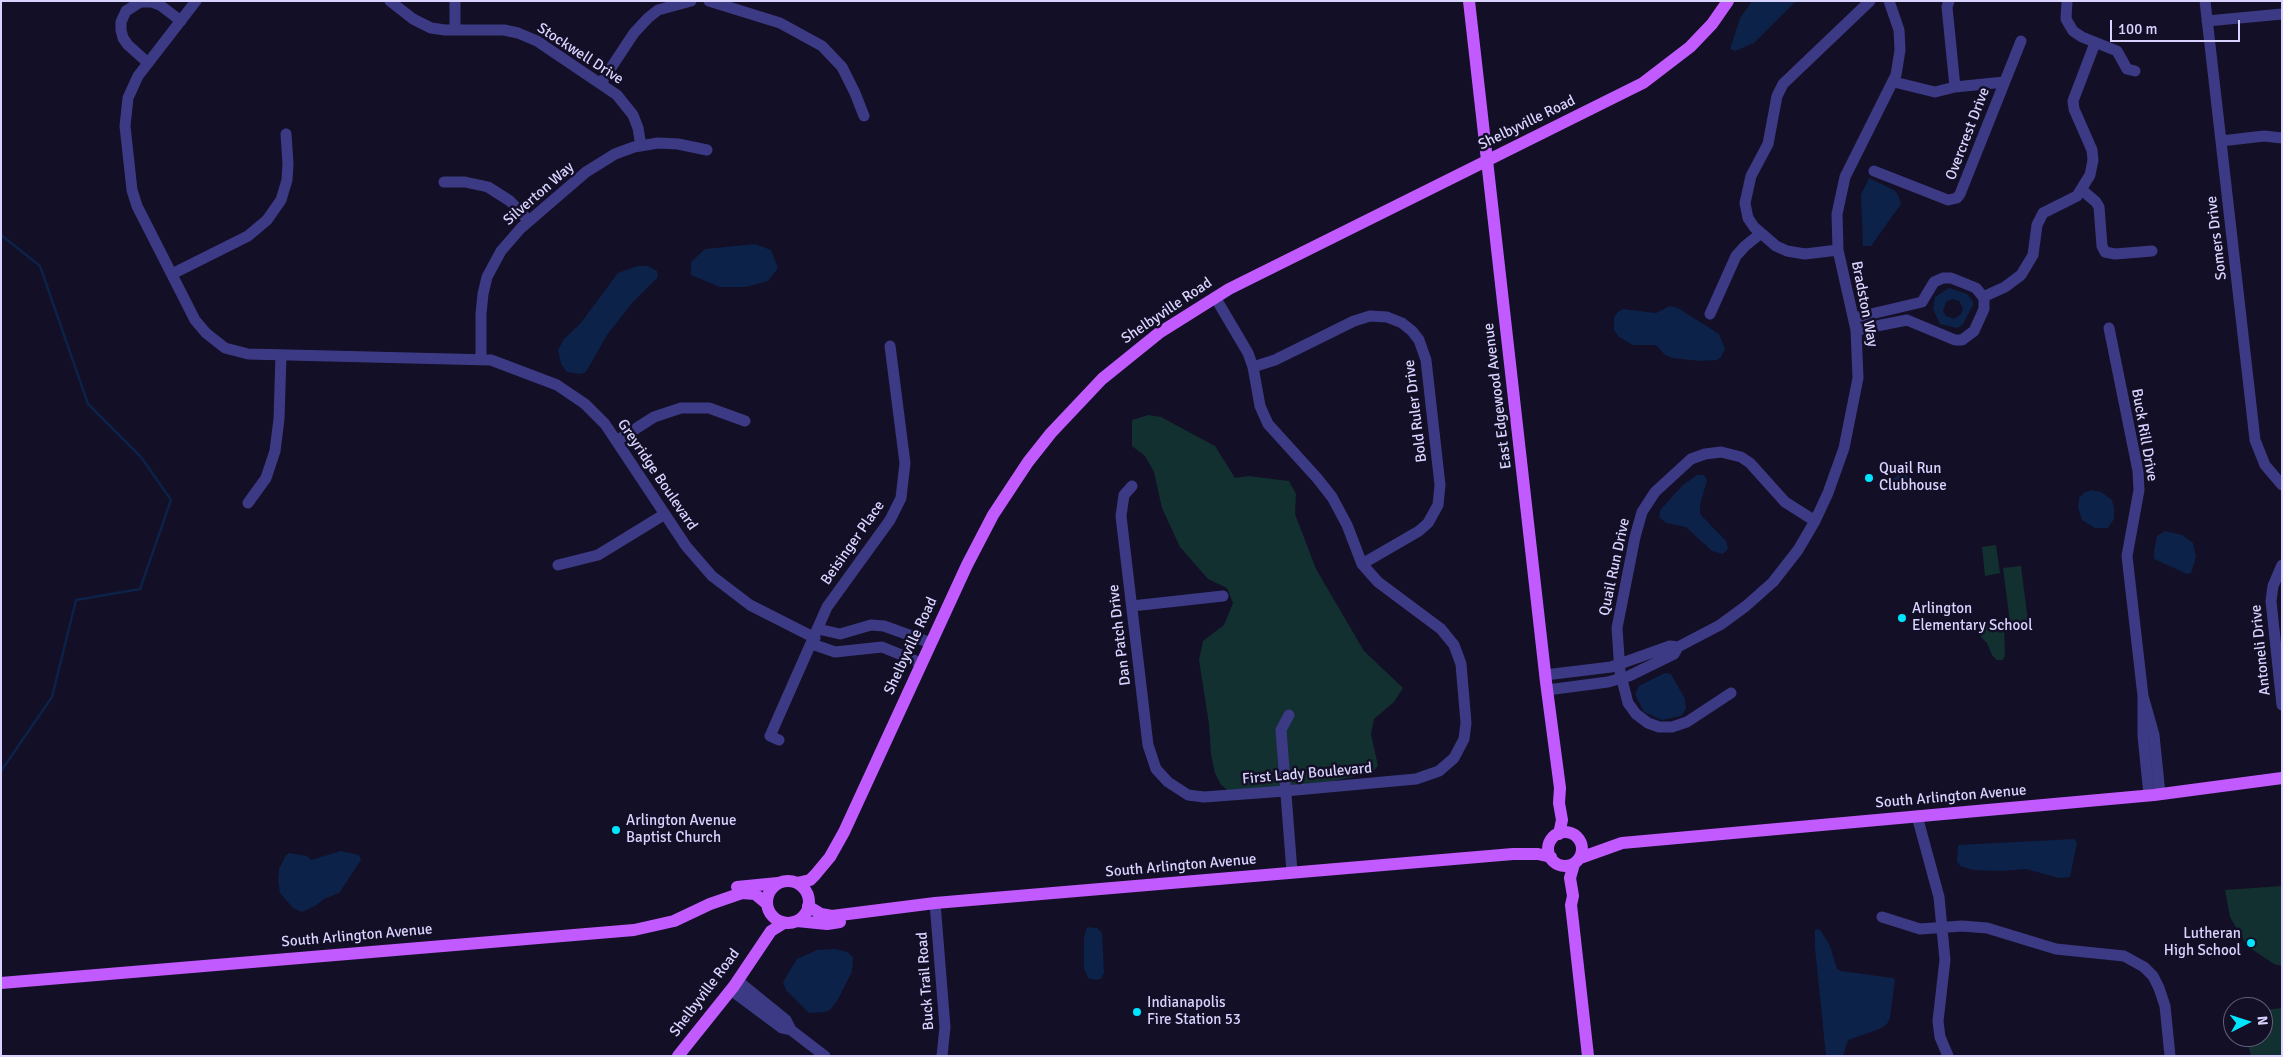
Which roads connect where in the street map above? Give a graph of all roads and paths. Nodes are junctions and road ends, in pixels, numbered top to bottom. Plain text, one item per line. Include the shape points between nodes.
1 (196, 1) edge
2 (390, 1) edge
3 (455, 1) edge
4 (691, 1) edge
5 (709, 1) edge
6 (1469, 1) edge
7 (1728, 1) edge
8 (1870, 1) edge
9 (1889, 1) edge
10 (1949, 1) edge
11 (2067, 1) edge
12 (2205, 1) edge
13 (2282, 14) edge
14 (181, 21) junction
15 (2207, 21) junction
16 (455, 30) junction
17 (2020, 41) dead end
18 (2095, 43) junction
19 (147, 62) junction
20 (2135, 71) dead end
21 (1894, 82) junction
22 (2004, 82) junction
23 (601, 83) junction
24 (1955, 87) junction
25 (864, 116) dead end
26 (286, 134) dead end
27 (2282, 138) edge
28 (2221, 141) junction
29 (641, 146) junction
30 (707, 150) dead end
31 (1486, 161) junction
32 (1874, 171) dead end
33 (444, 182) dead end
34 (2082, 190) junction
35 (529, 221) junction
36 (1760, 234) junction
37 (1838, 250) junction
38 (2152, 251) dead end
39 (172, 274) junction
40 (1215, 297) junction
41 (1983, 297) junction
42 (1710, 314) dead end
43 (1854, 318) junction
44 (2109, 328) dead end
45 (1856, 330) junction
46 (890, 346) dead end
47 (281, 355) junction
48 (481, 359) junction
49 (1253, 367) junction
50 (745, 421) dead end
51 (618, 440) junction
52 (2282, 485) edge
53 (1132, 486) dead end
54 (248, 503) dead end
55 (664, 514) junction
56 (1815, 521) junction
57 (1362, 564) junction
58 (558, 565) dead end
59 (2282, 565) edge
60 (1223, 596) dead end
61 (1132, 606) junction
62 (815, 637) junction
63 (931, 642) junction
64 (921, 663) junction
65 (1620, 671) junction
66 (1545, 675) junction
67 (1547, 690) junction
68 (1731, 693) dead end
69 (2282, 705) edge
70 (1289, 715) dead end
71 (779, 740) dead end
72 (2282, 778) edge
73 (1164, 779) joint
74 (1560, 788) junction
75 (1285, 791) junction
76 (2154, 794) junction
77 (1918, 816) junction
78 (1555, 837) junction
79 (1578, 838) junction
80 (1622, 844) junction
81 (1513, 854) junction
82 (830, 857) junction
83 (1554, 860) junction
84 (1577, 861) junction
85 (1292, 872) junction
86 (796, 883) junction
87 (778, 884) junction
88 (808, 903) junction
89 (934, 903) junction
90 (710, 904) junction
91 (1571, 905) junction
92 (767, 906) junction
93 (852, 914) junction
94 (1882, 917) dead end
95 (797, 921) junction
96 (784, 923) junction
97 (1942, 928) junction
98 (757, 949) junction
99 (1, 983) edge
100 (734, 986) junction
101 (678, 1056) edge
102 (825, 1056) edge
103 (942, 1056) edge
104 (1588, 1056) edge
105 (1948, 1056) edge
106 (2170, 1056) edge

1 - 14 street
2 - 16 street, Stockwell Drive via 424,25 436,30
3 - 16 street
4 - 23 street via 658,10 648,18 634,33
5 - 25 street via 780,23 822,46 842,67
6 - 31 main road, East Edgewood Avenue
7 - 31 main road, Shelbyville Road via 1690,47 1650,79
8 - 36 street via 1783,84 1777,96 1768,144 1751,176 1745,203 1748,218
9 - 21 street, Bradston Way via 1899,30 1900,50
10 - 24 street, Overcrest Drive
11 - 18 street via 2066,19 2071,28
12 - 15 street, Somers Drive
13 - 15 street
14 - 19 street
14 - 19 street via 152,2 140,2 126,11 121,22 123,38
15 - 28 street, Somers Drive
16 - 23 street, Stockwell Drive via 504,30 526,36
17 - 22 street, Overcrest Drive
18 - 20 street via 2118,51 2127,69
18 - 34 street via 2073,101 2092,150 2092,170
19 - 39 street, Greyridge Boulevard via 133,86 126,110 132,190
21 - 24 street, Overcrest Drive via 1935,92
21 - 37 street, Bradston Way via 1845,177 1837,210
22 - 24 street, Overcrest Drive
22 - 32 street, Overcrest Drive via 1957,198 1948,200
23 - 29 street, Stockwell Drive via 631,112
26 - 39 street via 286,180 281,200 267,220 248,236
27 - 28 street via 2267,136
28 - 52 street, Somers Drive via 2255,440 2267,468
29 - 30 street, Silverton Way via 672,143
29 - 35 street, Silverton Way via 615,154 593,167
31 - 40 main road, Shelbyville Road
31 - 66 main road, East Edgewood Avenue
33 - 35 street via 471,182 488,187 506,197
34 - 38 street via 2099,207 2105,252
34 - 41 street via 2072,199 2043,213 2037,225 2033,255 2021,275 2006,287
35 - 48 street, Silverton Way via 507,242 487,277 481,314
36 - 37 street via 1791,252 1808,254
36 - 42 street via 1736,256
37 - 43 street, Bradston Way
39 - 47 street, Greyridge Boulevard via 198,324 215,342 241,353
40 - 49 street
40 - 63 main road, Shelbyville Road via 1130,355 1051,433 993,515
41 - 43 street via 1974,288 1951,278 1942,278 1932,286 1922,302
41 - 45 street via 1984,308 1972,333 1964,339 1951,338 1907,320
43 - 45 street, Bradston Way
44 - 76 street, Buck Rill Drive via 2138,471 2139,490 2128,556 2143,696 2154,735
45 - 56 street, Bradston Way via 1858,378 1850,425 1835,475
46 - 62 street, Beisinger Place via 904,463 901,498 890,520 827,607
47 - 48 street, Greyridge Boulevard
47 - 54 street via 275,451 266,478
48 - 51 street, Greyridge Boulevard via 501,363 564,390 591,409
49 - 57 street via 1260,406 1268,424 1328,490 1342,514
49 - 57 street, Bold Ruler Drive via 1370,316 1387,317 1402,323 1419,340 1426,360 1440,485 1438,505 1428,523 1419,531
50 - 51 street via 709,408 681,408 654,417
51 - 55 street, Greyridge Boulevard
53 - 61 street, Dan Patch Drive via 1124,495 1120,508
55 - 58 street via 598,555
55 - 62 street, Greyridge Boulevard via 693,555 727,589 767,615
56 - 65 street, Bradston Way via 1789,563 1762,593 1734,616 1678,647 1670,646
56 - 65 street, Quail Run Drive via 1785,502 1741,457 1718,452 1691,459 1655,492 1642,512 1634,537 1617,628
57 - 75 street, First Lady Boulevard via 1378,582 1441,629 1454,645 1460,664 1466,723 1464,739 1451,761 1432,775
59 - 69 street, Antoneli Drive via 2273,586 2271,602
60 - 61 street
61 - 73 street, Dan Patch Drive via 1148,745 1152,761
62 - 63 street, Greyridge Boulevard via 871,625 884,626
62 - 64 street, Greyridge Boulevard via 835,652 882,647
62 - 71 street, Beisinger Place via 770,736
63 - 64 main road, Shelbyville Road
64 - 82 main road, Shelbyville Road
65 - 66 street, Bradston Way via 1602,669
65 - 67 street, Bradston Way
65 - 68 street, Quail Run Drive via 1631,708 1645,722 1659,727 1684,724
66 - 67 main road, East Edgewood Avenue
67 - 74 main road, East Edgewood Avenue
70 - 75 street via 1281,730
72 - 76 main road, South Arlington Avenue
73 - 75 street, First Lady Boulevard via 1181,792 1200,797
74 - 78 main road via 1562,820
74 - 79 main road
75 - 85 street
76 - 77 main road, South Arlington Avenue
77 - 80 main road, South Arlington Avenue
77 - 97 street via 1939,897
78 - 79 main road via 1568,832
78 - 81 main road, South Arlington Avenue
78 - 83 main road via 1549,849
79 - 80 main road, South Arlington Avenue via 1591,844 1614,841
79 - 84 main road via 1582,851
80 - 84 main road, South Arlington Avenue
81 - 83 main road, South Arlington Avenue via 1538,854
81 - 85 main road, South Arlington Avenue
82 - 86 main road via 810,880
82 - 88 main road
83 - 84 main road via 1565,866
83 - 91 main road
84 - 91 main road via 1570,878
85 - 89 main road, South Arlington Avenue
86 - 87 main road via 786,881
86 - 88 main road via 805,890
87 - 90 main road, South Arlington Avenue via 737,887 720,894
87 - 92 main road via 769,893
88 - 93 main road, South Arlington Avenue via 826,916
88 - 95 main road via 803,916
89 - 93 main road, South Arlington Avenue
89 - 103 street, Buck Trail Road via 945,1027
90 - 92 main road, South Arlington Avenue via 746,892 755,894
90 - 99 main road, South Arlington Avenue via 674,921 634,930
91 - 104 main road
92 - 96 main road via 774,918
92 - 98 main road
93 - 95 main road, South Arlington Avenue via 846,920 832,924
94 - 97 street via 1912,928
95 - 96 main road
96 - 98 main road via 771,931
97 - 105 street via 1945,965 1938,1021
97 - 106 street via 1987,928 2061,950 2124,956 2150,973 2160,991 2165,1006
98 - 100 main road, Shelbyville Road
100 - 101 main road, Shelbyville Road
100 - 102 street via 782,1028 791,1030

